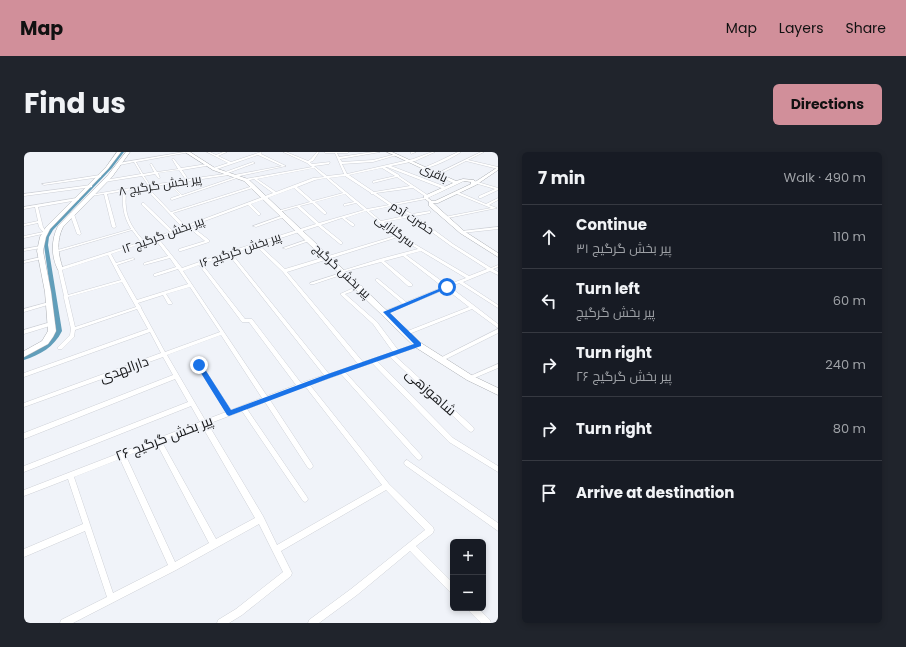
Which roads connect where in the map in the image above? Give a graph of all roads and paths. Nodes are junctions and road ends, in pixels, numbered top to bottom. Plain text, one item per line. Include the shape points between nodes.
1 (118, 152) edge
2 (128, 152) edge
3 (187, 152) edge
4 (226, 152) edge
5 (264, 152) edge
6 (284, 152) edge
7 (318, 152) edge
8 (326, 152) edge
9 (348, 152) edge
10 (379, 152) edge
11 (390, 152) edge
12 (434, 152) edge
13 (460, 152) edge
14 (483, 152) edge
15 (336, 153) junction
16 (209, 154) edge
17 (259, 154) junction
18 (396, 155) junction
19 (215, 156) junction
20 (338, 158) junction
21 (173, 159) dead end
22 (134, 161) junction
23 (408, 161) junction
24 (467, 161) junction
25 (308, 162) junction
26 (230, 163) junction
27 (329, 163) dead end
28 (340, 163) junction
29 (120, 164) junction
30 (151, 164) dead end
31 (254, 164) dead end
32 (206, 165) junction
33 (198, 166) junction
34 (313, 166) junction
35 (388, 166) junction
36 (383, 167) junction
37 (424, 168) junction
38 (498, 168) edge
39 (180, 169) junction
40 (214, 169) junction
41 (203, 170) dead end
42 (168, 171) junction
43 (156, 173) junction
44 (227, 174) junction
45 (437, 174) junction
46 (143, 175) junction
47 (346, 175) junction
48 (100, 176) junction
49 (326, 176) junction
50 (398, 176) junction
51 (237, 177) junction
52 (159, 178) dead end
53 (254, 178) junction
54 (246, 180) junction
55 (105, 181) junction
56 (188, 181) junction
57 (374, 182) dead end
58 (474, 182) junction
59 (175, 183) junction
60 (456, 183) junction
61 (44, 184) dead end
62 (170, 184) junction
63 (91, 186) junction
64 (294, 186) junction
65 (148, 187) junction
66 (254, 187) junction
67 (413, 187) junction
68 (445, 188) junction
69 (498, 189) edge
70 (124, 191) junction
71 (105, 193) junction
72 (275, 193) junction
73 (346, 193) junction
74 (372, 193) junction
75 (458, 193) junction
76 (24, 195) edge
77 (92, 195) junction
78 (182, 196) junction
79 (264, 197) junction
80 (480, 197) dead end
81 (77, 199) junction
82 (172, 199) dead end
83 (428, 199) junction
84 (498, 199) edge
85 (312, 202) junction
86 (358, 202) junction
87 (248, 203) junction
88 (143, 204) dead end
89 (345, 205) dead end
90 (392, 205) junction
91 (486, 205) junction
92 (36, 206) junction
93 (297, 206) junction
94 (24, 208) edge
95 (496, 209) edge
96 (278, 210) junction
97 (367, 210) junction
98 (428, 212) dead end
99 (170, 213) junction
100 (325, 213) dead end
101 (72, 214) junction
102 (259, 214) dead end
103 (411, 215) junction
104 (285, 216) junction
105 (449, 216) dead end
106 (342, 217) junction
107 (39, 222) junction
108 (380, 222) junction
109 (320, 224) junction
110 (353, 224) dead end
111 (24, 225) edge
112 (255, 226) dead end
113 (186, 227) junction
114 (114, 228) dead end
115 (493, 228) junction
116 (498, 228) edge
117 (133, 229) junction
118 (299, 230) junction
119 (172, 232) junction
120 (462, 232) junction
121 (498, 232) edge
122 (45, 233) junction
123 (79, 234) dead end
124 (398, 236) junction
125 (24, 237) edge
126 (156, 238) junction
127 (310, 240) junction
128 (143, 242) junction
129 (341, 244) dead end
130 (257, 245) junction
131 (40, 247) junction
132 (285, 248) dead end
133 (24, 250) edge
134 (180, 250) dead end
135 (420, 250) junction
136 (56, 251) junction
137 (229, 253) junction
138 (109, 254) junction
139 (404, 255) junction
140 (498, 255) edge
141 (170, 257) junction
142 (41, 258) junction
143 (329, 258) junction
144 (133, 259) dead end
145 (381, 260) junction
146 (24, 262) edge
147 (115, 264) junction
148 (145, 264) dead end
149 (200, 264) junction
150 (498, 266) edge
151 (60, 269) junction
152 (180, 269) junction
153 (491, 269) junction
154 (284, 271) junction
155 (344, 272) junction
156 (498, 274) edge
157 (155, 275) dead end
158 (469, 278) junction
159 (124, 280) junction
160 (377, 280) dead end
161 (460, 282) junction
162 (312, 283) dead end
163 (410, 284) dead end
164 (191, 285) junction
165 (447, 287) junction
166 (360, 288) junction
167 (164, 294) junction
168 (65, 297) junction
169 (136, 302) junction
170 (49, 303) junction
171 (170, 303) dead end
172 (406, 304) junction
173 (139, 307) junction
174 (473, 307) junction
175 (498, 307) edge
176 (24, 311) edge
177 (386, 312) junction
178 (51, 324) junction
179 (498, 326) edge
180 (73, 329) junction
181 (151, 330) junction
182 (498, 331) edge
183 (24, 332) edge
184 (223, 333) junction
185 (407, 333) junction
186 (418, 345) junction
187 (60, 348) dead end
188 (24, 354) edge
189 (164, 354) junction
190 (394, 354) junction
191 (440, 360) junction
192 (372, 361) junction
193 (199, 365) dead end
194 (362, 365) junction
195 (498, 366) edge
196 (342, 372) junction
197 (24, 375) edge
198 (176, 376) junction
199 (328, 376) junction
200 (470, 378) junction
201 (303, 385) junction
202 (498, 392) edge
203 (266, 399) junction
204 (192, 403) junction
205 (24, 405) edge
206 (243, 408) junction
207 (229, 413) junction
208 (204, 423) junction
209 (471, 429) dead end
210 (24, 436) edge
211 (158, 441) junction
212 (122, 455) junction
213 (419, 456) dead end
214 (407, 463) dead end
215 (310, 466) dead end
216 (24, 469) edge
217 (498, 469) edge
218 (70, 475) junction
219 (387, 486) junction
220 (24, 493) edge
221 (305, 499) dead end
222 (260, 519) junction
223 (87, 526) junction
224 (498, 527) edge
225 (214, 544) junction
226 (410, 546) junction
227 (276, 550) junction
228 (24, 553) edge
229 (173, 567) junction
230 (450, 586) edge
231 (112, 598) junction
232 (475, 611) edge
233 (64, 623) edge
234 (221, 623) edge
235 (312, 623) edge
236 (487, 623) edge

1 - 48 street
2 - 29 street
3 - 22 street
3 - 32 street, پیر بخش گرگیج
4 - 19 street
5 - 17 street
6 - 25 street, سرگلزایی
7 - 25 street
8 - 15 street
9 - 15 street
10 - 20 street
11 - 18 street, باقری
12 - 23 street, پیر بخش گرگیج ۱۲
13 - 37 street
14 - 24 street
15 - 20 street, حضرت آدم
16 - 19 street
17 - 26 street
17 - 51 street via 285,166
18 - 23 street, باقری
18 - 28 street via 373,161
19 - 26 street
20 - 28 street, حضرت آدم
21 - 39 street
22 - 29 street
22 - 46 street
23 - 35 street, پیر بخش گرگیج ۱۲
23 - 37 street, باقری
24 - 38 street
24 - 45 street
25 - 34 street, سرگلزایی
26 - 40 street
27 - 34 street
28 - 47 street, حضرت آدم
29 - 55 street
30 - 43 street
31 - 44 street, پیر بخش گرگیج ۸
32 - 33 street
32 - 40 street, پیر بخش گرگیج
33 - 39 street
33 - 41 street
34 - 49 street, سرگلزایی
34 - 53 street
35 - 36 street, پیر بخش گرگیج ۱۲
35 - 68 street
36 - 47 street, پیر بخش گرگیج ۱۲
36 - 50 street
37 - 45 street, باقری
38 - 58 street
39 - 42 street
39 - 56 street
40 - 44 street, پیر بخش گرگیج
42 - 43 street
42 - 59 street
43 - 46 street
43 - 52 street
44 - 51 street, پیر بخش گرگیج
44 - 56 street, پیر بخش گرگیج ۸
45 - 60 street, باقری
46 - 55 street
46 - 65 street
47 - 49 street, پیر بخش گرگیج ۱۲
47 - 74 street, حضرت آدم
48 - 61 street
48 - 63 street
49 - 64 street, پیر بخش گرگیج ۱۲
49 - 73 street, سرگلزایی
50 - 57 street
50 - 67 street
51 - 54 street, پیر بخش گرگیج
51 - 78 street
53 - 54 street
53 - 72 street
54 - 66 street, پیر بخش گرگیج
55 - 77 street
56 - 59 street, پیر بخش گرگیج ۸
58 - 60 street via 465,180
58 - 69 street
58 - 75 street
59 - 62 street, پیر بخش گرگیج ۸
60 - 68 street
62 - 65 street, پیر بخش گرگیج ۸
62 - 78 street
63 - 76 street
63 - 81 street
64 - 72 street, پیر بخش گرگیج ۱۲
64 - 85 street
65 - 70 street, پیر بخش گرگیج ۸
65 - 99 street
66 - 79 street, پیر بخش گرگیج
66 - 99 street, پیر بخش گرگیج ۱۲
67 - 74 street
67 - 83 street
68 - 83 street
69 - 80 street
70 - 71 street, پیر بخش گرگیج ۸
70 - 117 street via 123,203 127,222
71 - 77 street, پیر بخش گرگیج ۸
71 - 114 street
72 - 79 street, پیر بخش گرگیج ۱۲
73 - 85 street
73 - 86 street, سرگلزایی
74 - 90 street, حضرت آدم
75 - 83 street via 436,202
75 - 91 street
77 - 101 street
78 - 82 street
79 - 87 street, پیر بخش گرگیج ۱۲
79 - 96 street, پیر بخش گرگیج
81 - 92 street
81 - 122 street
83 - 90 street, پیر بخش گرگیج ۱۶
83 - 120 street via 431,205
84 - 91 street
85 - 93 street
85 - 100 street
86 - 89 street
86 - 97 street, سرگلزایی
87 - 102 street
87 - 113 street, پیر بخش گرگیج ۱۲
88 - 119 street
90 - 97 street, پیر بخش گرگیج ۱۶
90 - 103 street, حضرت آدم
91 - 95 street
92 - 94 street
92 - 107 street
93 - 96 street
93 - 109 street
95 - 105 street
96 - 104 street, پیر بخش گرگیج
97 - 106 street, پیر بخش گرگیج ۱۶
97 - 108 street, سرگلزایی
98 - 103 street
99 - 113 street
101 - 123 street
101 - 136 street via 56,233
103 - 108 street
103 - 153 street, حضرت آدم
104 - 112 street
104 - 118 street, پیر بخش گرگیج
106 - 109 street, پیر بخش گرگیج ۱۶
106 - 110 street
107 - 111 street
107 - 122 street
108 - 124 street, سرگلزایی
109 - 118 street, پیر بخش گرگیج ۱۶
109 - 129 street
113 - 119 street, پیر بخش گرگیج ۱۲
113 - 134 street via 208,241
115 - 116 street
115 - 120 street
115 - 121 street
117 - 128 street
117 - 136 street
118 - 127 street, پیر بخش گرگیج
118 - 130 street, پیر بخش گرگیج ۱۶
119 - 126 street, پیر بخش گرگیج ۱۲
120 - 140 street
122 - 125 street
122 - 131 street
124 - 135 street, سرگلزایی
124 - 143 street
126 - 128 street, پیر بخش گرگیج ۱۲
126 - 141 street
127 - 132 street
127 - 143 street, پیر بخش گرگیج
128 - 138 street, پیر بخش گرگیج ۱۲
130 - 137 street, پیر بخش گرگیج ۱۶
130 - 154 street
131 - 133 street
131 - 142 street
135 - 139 street
135 - 158 street, سرگلزایی
136 - 151 street
137 - 149 street, پیر بخش گرگیج ۱۶
137 - 199 street
138 - 147 street
138 - 151 street, پیر بخش گرگیج ۱۲
139 - 145 street
139 - 165 street
141 - 148 street
141 - 152 street
142 - 146 street
142 - 170 street
143 - 154 street
143 - 155 street, پیر بخش گرگیج
144 - 147 street
145 - 155 street
145 - 163 street
147 - 159 street
149 - 152 street, پیر بخش گرگیج ۱۶
149 - 201 street via 244,321 250,320
150 - 153 street
151 - 168 street
152 - 157 street, پیر بخش گرگیج ۱۶
152 - 164 street
153 - 156 street, حضرت آدم
153 - 158 street
154 - 194 street
155 - 162 street
155 - 166 street, پیر بخش گرگیج
158 - 161 street
159 - 168 street
159 - 169 street
160 - 172 street
161 - 165 street
161 - 175 street
164 - 167 street
164 - 184 street
165 - 172 street
165 - 174 street
166 - 177 street, پیر بخش گرگیج
166 - 190 street, شاهوزهی via 342,294 374,323
167 - 169 street
167 - 171 street
168 - 180 street
169 - 173 street
170 - 176 street
170 - 178 street
172 - 177 street
173 - 180 street
173 - 181 street
174 - 179 street
174 - 185 street
177 - 185 street, پیر بخش گرگیج
178 - 183 street
178 - 188 street via 51,338
180 - 187 street via 72,336
181 - 189 street
181 - 197 street
182 - 191 street
184 - 189 street, دارالهدی
184 - 203 street
185 - 186 street, پیر بخش گرگیج
186 - 190 street, پیر بخش گرگیج ۲۶
186 - 191 street, پیر بخش گرگیج
189 - 198 street
189 - 205 street, دارالهدی
190 - 192 street, پیر بخش گرگیج ۲۶
190 - 209 street, شاهوزهی
191 - 200 street, پیر بخش گرگیج
192 - 194 street, پیر بخش گرگیج ۲۶
192 - 217 street via 451,440
193 - 207 street
194 - 196 street, پیر بخش گرگیج ۲۶
195 - 200 street
196 - 199 street, پیر بخش گرگیج ۲۶
196 - 213 street
198 - 204 street
198 - 210 street
199 - 201 street, پیر بخش گرگیج ۲۶
200 - 202 street, پیر بخش گرگیج
201 - 203 street, پیر بخش گرگیج ۲۶
201 - 219 street
203 - 206 street, پیر بخش گرگیج ۲۶
203 - 215 street
204 - 208 street
204 - 216 street
206 - 207 street, پیر بخش گرگیج ۲۶
206 - 221 street
207 - 208 street, پیر بخش گرگیج ۲۶
208 - 211 street, پیر بخش گرگیج ۲۶
208 - 222 street
211 - 212 street, پیر بخش گرگیج ۲۶
211 - 225 street
212 - 218 street, پیر بخش گرگیج ۲۶
212 - 229 street
214 - 224 street
218 - 220 street, پیر بخش گرگیج ۲۶
218 - 223 street
219 - 226 street via 430,530
219 - 227 street
222 - 225 street
222 - 227 street
223 - 228 street
223 - 231 street
225 - 229 street
226 - 230 street
226 - 235 street
227 - 234 street via 288,573
229 - 231 street
231 - 233 street
232 - 236 street

